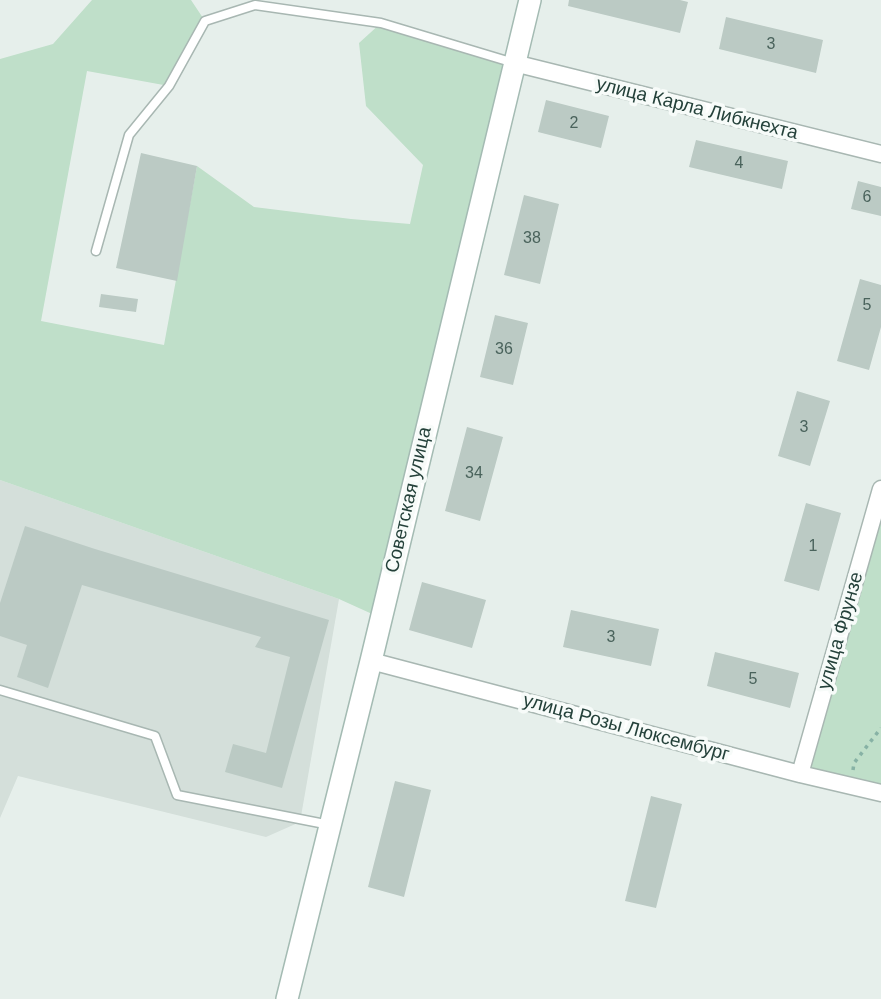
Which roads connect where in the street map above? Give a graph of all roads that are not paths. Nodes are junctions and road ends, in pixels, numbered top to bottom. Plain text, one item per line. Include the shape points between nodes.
1 (530, 0) edge
2 (514, 63) junction
3 (881, 154) edge
4 (96, 251) dead end
5 (881, 489) edge
6 (371, 661) junction
7 (0, 690) edge
8 (800, 774) junction
9 (881, 793) edge
10 (330, 825) junction
11 (287, 999) edge

1 - 2 street, Советская улица
2 - 3 street, улица Карла Либкнехта
2 - 4 lane via 381,23 255,5 205,21 169,86 129,135
2 - 6 street, Советская улица
5 - 8 street, улица Фрунзе
6 - 8 street, улица Розы Люксембург
6 - 10 street, Советская улица
7 - 10 lane via 155,736 177,795
8 - 9 street, улица Розы Люксембург
10 - 11 street, Советская улица

